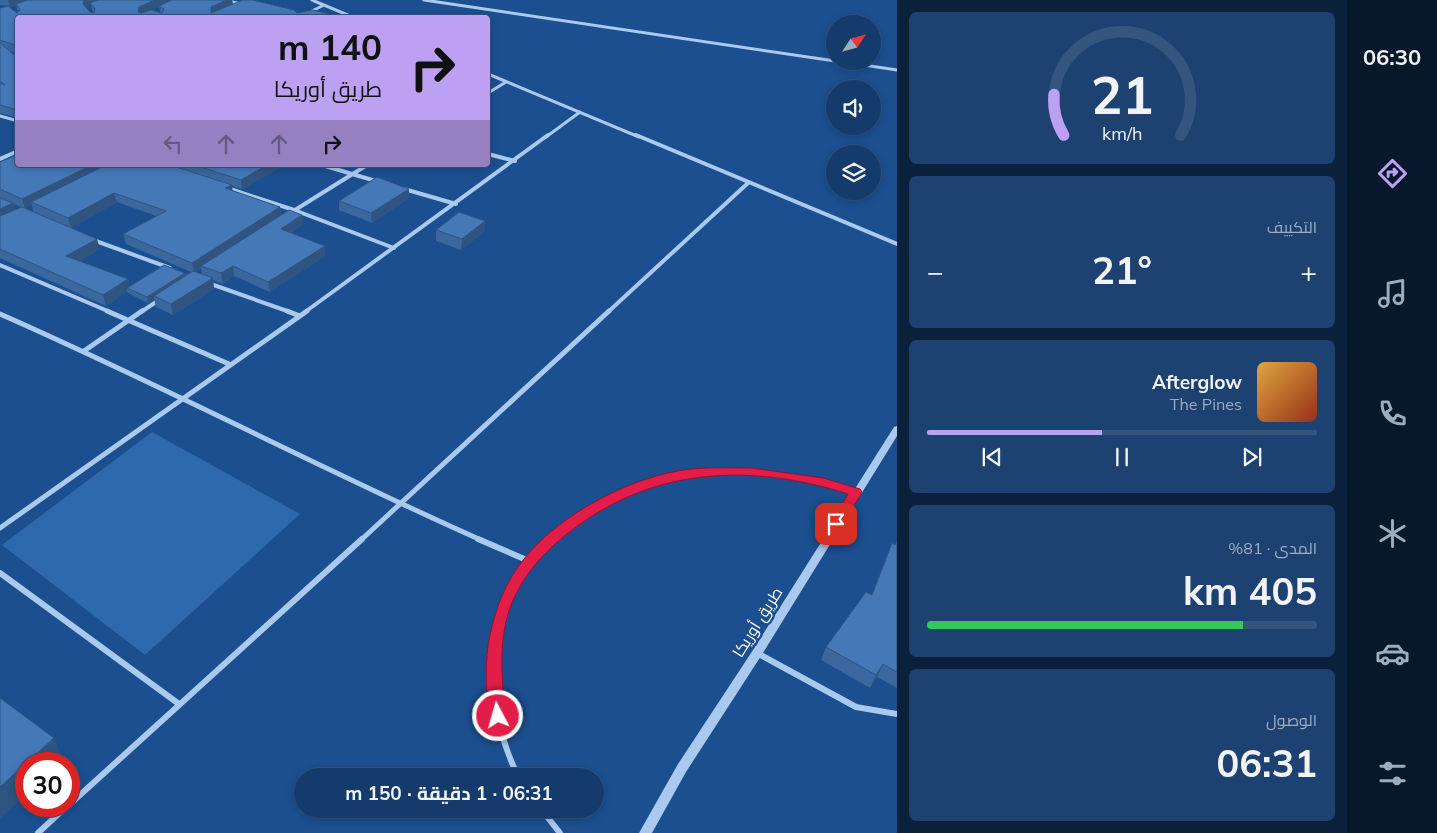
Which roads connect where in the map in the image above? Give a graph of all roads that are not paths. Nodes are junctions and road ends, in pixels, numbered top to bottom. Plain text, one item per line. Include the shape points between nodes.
1 (223, 0) edge
2 (312, 0) edge
3 (424, 0) edge
4 (248, 2) edge
5 (243, 5) junction
6 (324, 5) junction
7 (236, 8) edge
8 (304, 15) edge
9 (347, 15) edge
10 (826, 60) edge
11 (881, 68) edge
12 (897, 70) edge
13 (490, 75) edge
14 (506, 82) junction
15 (490, 92) edge
16 (580, 112) junction
17 (0, 116) edge
18 (15, 120) edge
19 (15, 152) edge
20 (490, 155) edge
21 (0, 159) edge
22 (515, 161) junction
23 (328, 167) edge
24 (364, 167) edge
25 (351, 174) junction
26 (748, 183) junction
27 (389, 185) edge
28 (220, 186) edge
29 (399, 188) edge
30 (456, 204) junction
31 (294, 210) junction
32 (279, 221) edge
33 (84, 237) edge
34 (897, 244) edge
35 (394, 248) junction
36 (0, 264) edge
37 (174, 270) edge
38 (202, 280) edge
39 (161, 299) edge
40 (0, 314) edge
41 (300, 316) junction
42 (129, 320) junction
43 (84, 351) junction
44 (229, 364) junction
45 (182, 400) junction
46 (897, 428) edge
47 (856, 492) junction
48 (400, 504) junction
49 (0, 528) edge
50 (529, 561) junction
51 (0, 573) edge
52 (757, 653) junction
53 (178, 704) junction
54 (897, 714) edge
55 (514, 768) edge
56 (80, 795) edge
57 (56, 817) edge
58 (548, 818) edge
59 (38, 833) edge
60 (560, 833) edge
61 (645, 833) edge

1 - 5 street
2 - 6 street
3 - 10 street
4 - 5 street
5 - 7 street
6 - 8 street
6 - 9 street
11 - 12 street
13 - 14 street
14 - 15 street
14 - 16 street
16 - 22 street
16 - 26 street
17 - 18 street
19 - 21 street
20 - 22 street
22 - 30 street
23 - 25 street
24 - 25 street
25 - 27 street
25 - 31 street
26 - 34 street
26 - 48 street
28 - 31 street
29 - 30 street
30 - 35 street
31 - 32 street
31 - 35 street
33 - 37 street
35 - 41 street
36 - 42 street
38 - 41 street
39 - 42 street
40 - 43 street
41 - 44 street
42 - 43 street
42 - 44 street
43 - 45 street
44 - 45 street
45 - 48 street
45 - 49 street
46 - 47 street, طريق أوريكا
47 - 50 street via 823,482 752,472 690,473 634,488 581,516
47 - 52 street, طريق أوريكا
48 - 50 street
48 - 53 street
50 - 55 street via 502,611 494,647 498,716
51 - 53 street
52 - 54 street via 856,707
52 - 61 street, طريق أوريكا via 682,768
53 - 56 street
57 - 59 street
58 - 60 street

